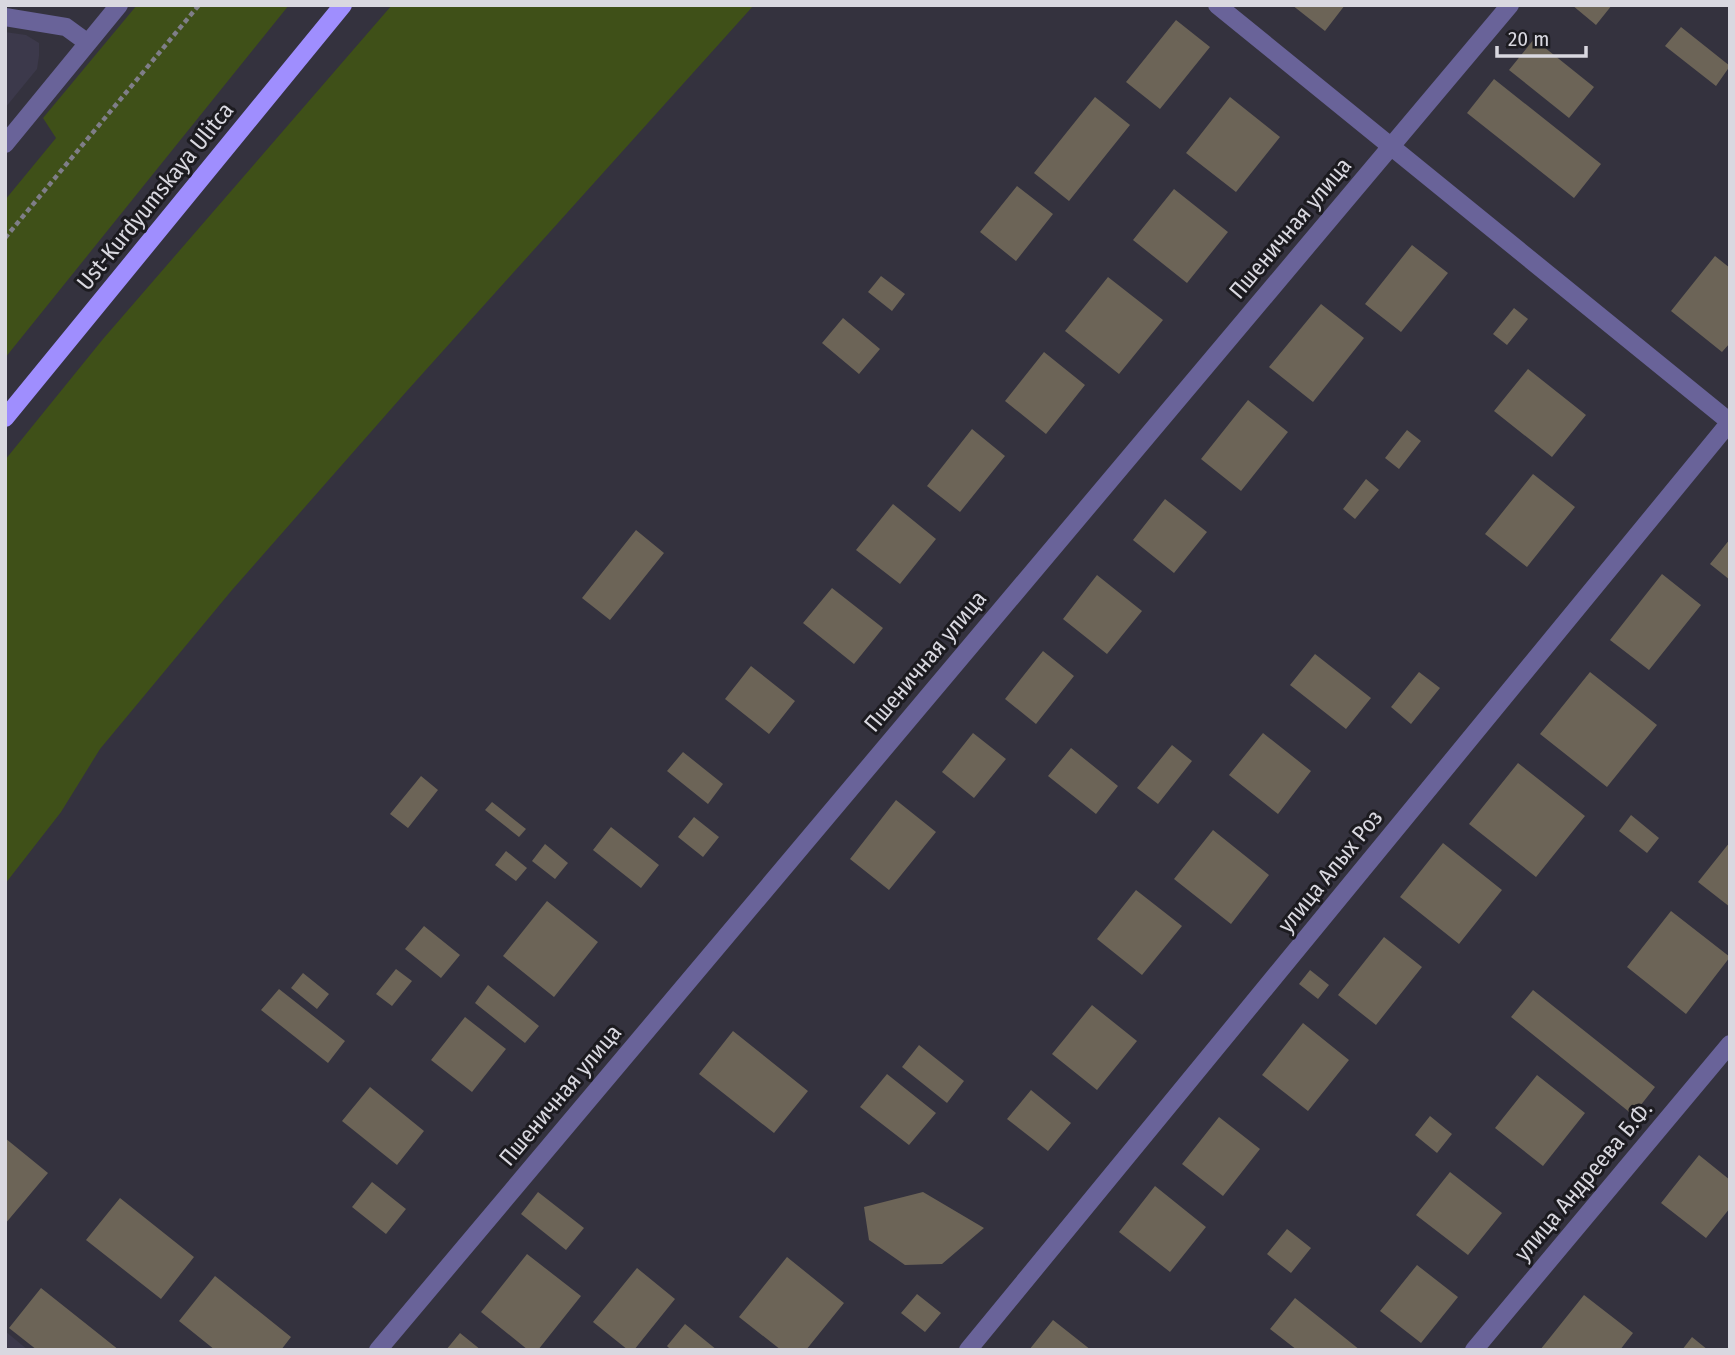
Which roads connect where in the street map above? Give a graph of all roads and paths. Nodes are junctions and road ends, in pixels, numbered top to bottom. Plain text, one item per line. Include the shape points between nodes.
1 (119, 5) edge
2 (199, 5) edge
3 (343, 5) edge
4 (1217, 5) edge
5 (1510, 5) edge
6 (5, 17) edge
7 (88, 43) junction
8 (5, 144) edge
9 (1391, 145) junction
10 (5, 238) edge
11 (5, 418) edge
12 (1730, 422) edge
13 (1730, 1044) edge
14 (377, 1350) edge
15 (968, 1350) edge
16 (1474, 1350) edge

1 - 7 street
2 - 10 path
3 - 11 main road, Ust-Kurdyumskaya Ulitca
4 - 9 street
5 - 9 street, Пшеничная улица
6 - 7 street via 65,27
7 - 8 street
9 - 12 street
9 - 14 street, Пшеничная улица
12 - 15 street, улица Алых Роз
13 - 16 street, улица Андреева Б.Ф.

